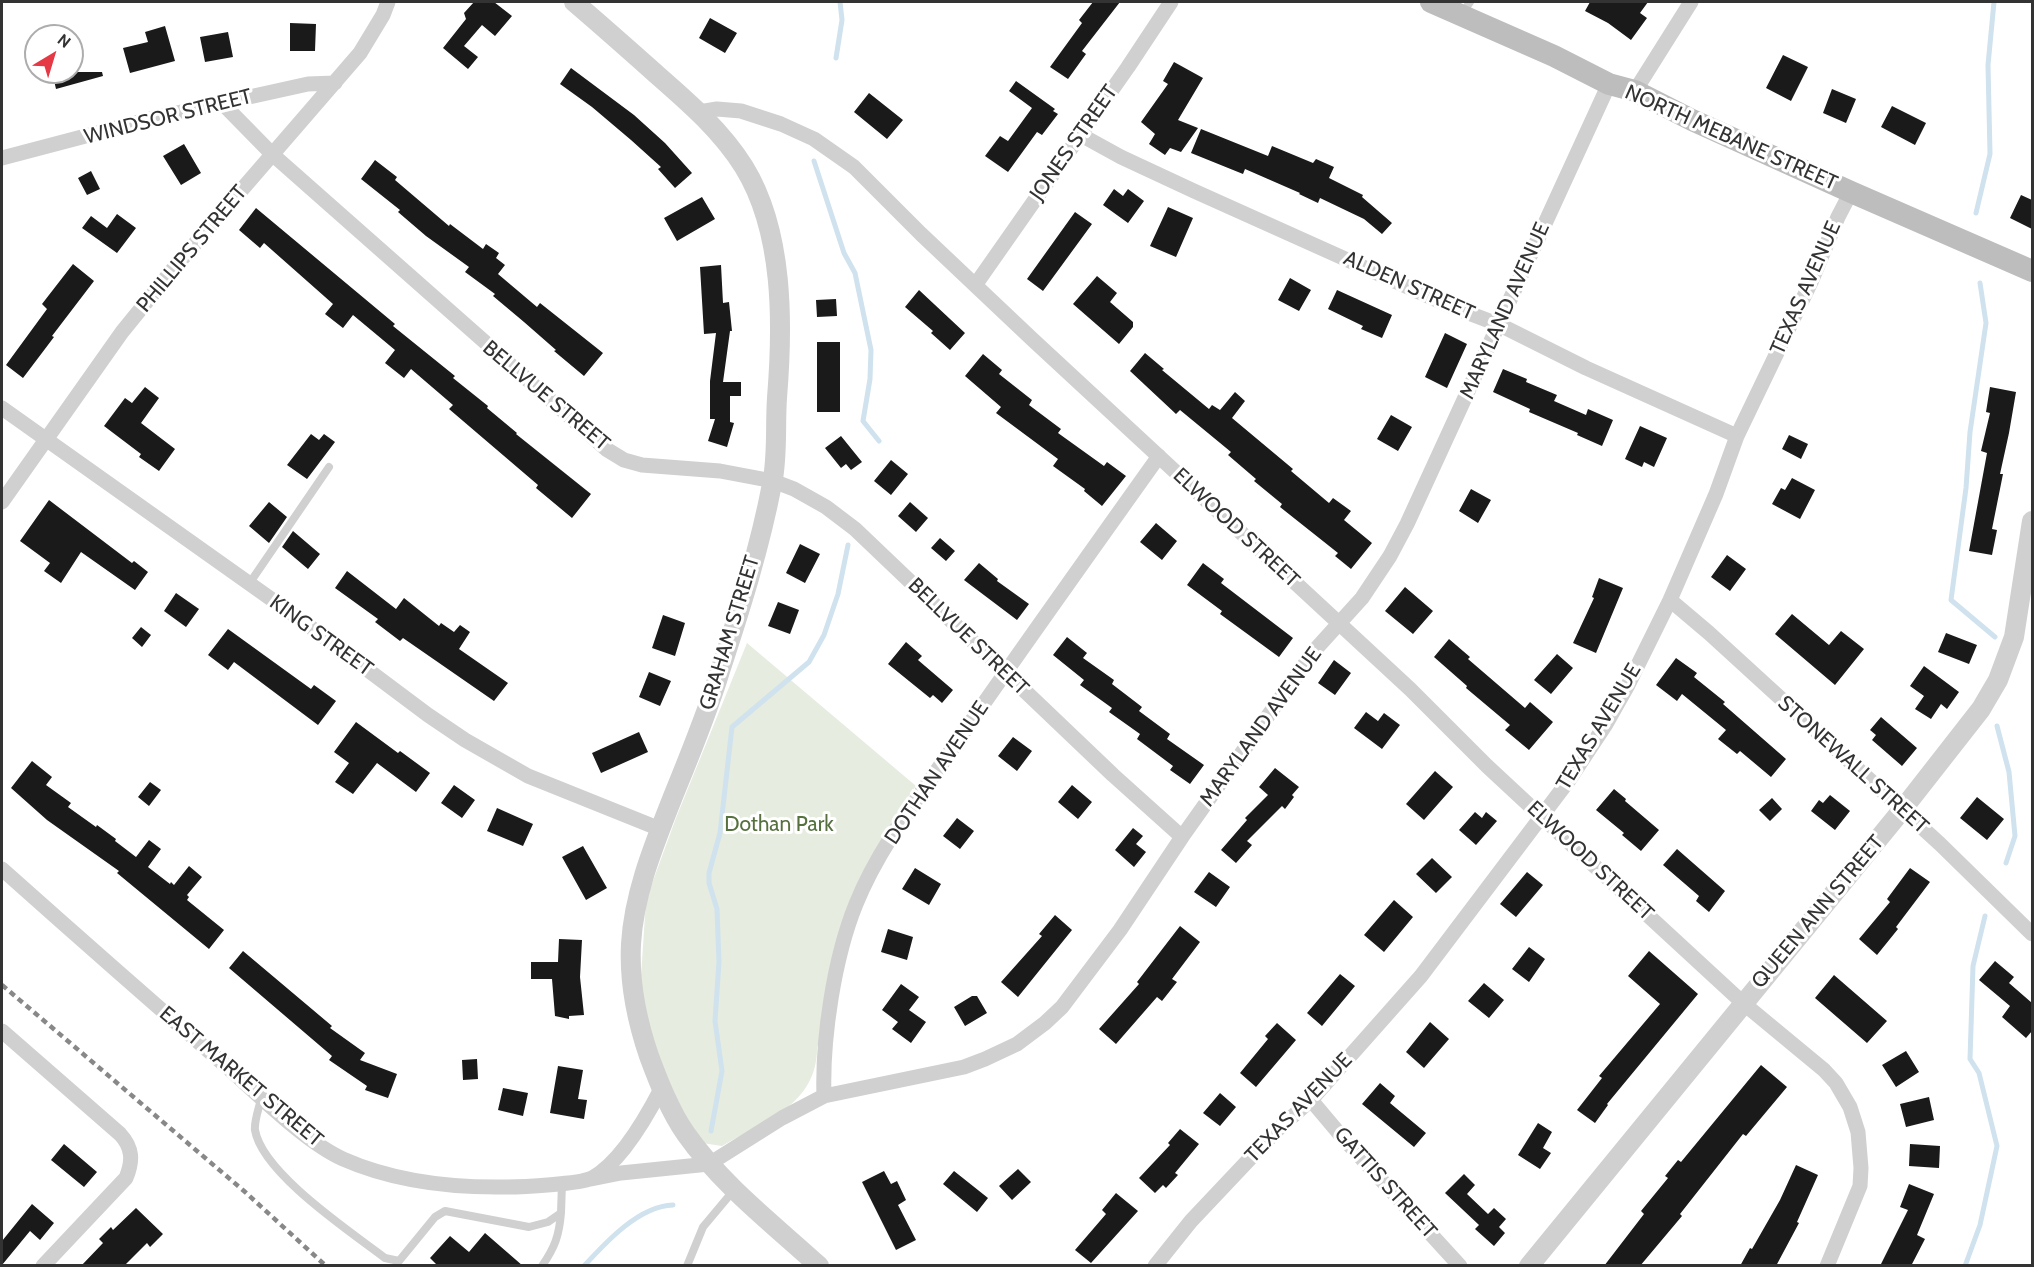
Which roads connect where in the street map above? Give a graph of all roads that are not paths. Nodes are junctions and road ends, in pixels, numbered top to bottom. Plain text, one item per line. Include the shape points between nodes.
1 (388, 2) edge
2 (574, 2) edge
3 (1171, 2) edge
4 (1431, 2) edge
5 (1691, 2) edge
6 (1466, 8) edge
7 (335, 84) junction
8 (1609, 84) junction
9 (1635, 91) junction
10 (222, 103) junction
11 (699, 112) junction
12 (1081, 135) junction
13 (272, 154) junction
14 (2, 158) edge
15 (1851, 192) junction
16 (2032, 272) edge
17 (976, 284) junction
18 (1500, 325) junction
19 (2, 408) edge
20 (1737, 436) junction
21 (47, 440) junction
22 (1160, 456) junction
23 (329, 467) dead end
24 (773, 481) junction
25 (2, 502) edge
26 (2032, 521) edge
27 (249, 584) junction
28 (1670, 600) junction
29 (1339, 624) junction
30 (1005, 673) junction
31 (1902, 810) junction
32 (1542, 815) junction
33 (660, 829) junction
34 (1182, 837) junction
35 (2, 868) edge
36 (2032, 934) edge
37 (1743, 1003) junction
38 (2, 1031) edge
39 (661, 1089) junction
40 (824, 1096) junction
41 (262, 1097) junction
42 (1311, 1100) junction
43 (709, 1164) junction
44 (591, 1179) junction
45 (562, 1182) junction
46 (735, 1189) junction
47 (561, 1213) junction
48 (401, 1263) edge
49 (43, 1266) edge
50 (542, 1266) edge
51 (687, 1266) edge
52 (819, 1266) edge
53 (1155, 1266) edge
54 (1460, 1266) edge
55 (1529, 1266) edge
56 (1827, 1266) edge

1 - 7 street, PHILLIPS STREET via 360,53
2 - 11 street, GRAHAM STREET
3 - 12 street, JONES STREET
4 - 6 main road, NORTH MEBANE STREET
5 - 9 street
6 - 8 main road, NORTH MEBANE STREET
7 - 10 street, WINDSOR STREET via 308,84
7 - 13 street, PHILLIPS STREET
8 - 9 main road, NORTH MEBANE STREET
8 - 18 street, MARYLAND AVENUE
9 - 15 main road, NORTH MEBANE STREET
10 - 13 street, BELLVUE STREET
10 - 14 street, WINDSOR STREET
11 - 17 street, ELWOOD STREET via 741,111 821,143 854,167
11 - 24 street, GRAHAM STREET via 745,168 770,232 781,327
12 - 17 street, JONES STREET
12 - 18 street, ALDEN STREET via 1194,191
13 - 21 street, PHILLIPS STREET via 122,332
13 - 24 street, BELLVUE STREET via 606,449 642,465 729,472
15 - 16 main road, NORTH MEBANE STREET
15 - 20 street, TEXAS AVENUE
17 - 22 street, ELWOOD STREET
18 - 20 street, ALDEN STREET
18 - 29 street, MARYLAND AVENUE via 1390,556
19 - 21 street, KING STREET
20 - 28 street, TEXAS AVENUE
21 - 25 street, PHILLIPS STREET
21 - 27 street, KING STREET
22 - 29 street, ELWOOD STREET
22 - 30 street, DOTHAN AVENUE
23 - 27 lane
24 - 30 street, BELLVUE STREET via 826,507 855,529
24 - 33 street, GRAHAM STREET via 720,672
26 - 31 street, QUEEN ANN STREET via 2014,637 1998,680 1981,709
27 - 33 street, KING STREET via 465,740 528,776
28 - 31 street, STONEWALL STREET
28 - 32 street, TEXAS AVENUE via 1606,724
29 - 32 street, ELWOOD STREET
29 - 34 street, MARYLAND AVENUE via 1314,651
30 - 34 street, BELLVUE STREET
30 - 40 street, DOTHAN AVENUE via 874,864 856,905 836,976 823,1063
31 - 36 street, STONEWALL STREET
31 - 37 street, QUEEN ANN STREET
32 - 37 street, ELWOOD STREET
32 - 42 street, TEXAS AVENUE via 1421,976
33 - 39 street, GRAHAM STREET via 643,880 631,946 638,1015
34 - 40 street, MARYLAND AVENUE via 1082,982 1062,1007 1017,1044 964,1067
35 - 41 street, EAST MARKET STREET
37 - 55 street, QUEEN ANN STREET
37 - 56 street, ELWOOD STREET via 1836,1083 1858,1132 1860,1186
38 - 49 street via 120,1134 130,1148 131,1166 126,1178
39 - 43 street, GRAHAM STREET via 684,1132
39 - 44 street via 625,1147
40 - 43 street, MARYLAND AVENUE
41 - 45 street, EAST MARKET STREET via 311,1139 373,1171 425,1183 477,1188
41 - 48 lane via 255,1128 259,1146 275,1167 385,1258
42 - 53 street, TEXAS AVENUE via 1276,1131 1191,1221
42 - 54 street, GATTIS STREET
43 - 44 street, EAST MARKET STREET
43 - 46 street, GRAHAM STREET
44 - 45 street, EAST MARKET STREET
45 - 47 lane
46 - 51 lane via 703,1227
46 - 52 street, GRAHAM STREET
47 - 48 lane via 548,1222 529,1227 446,1211 435,1217
47 - 50 lane via 559,1234

